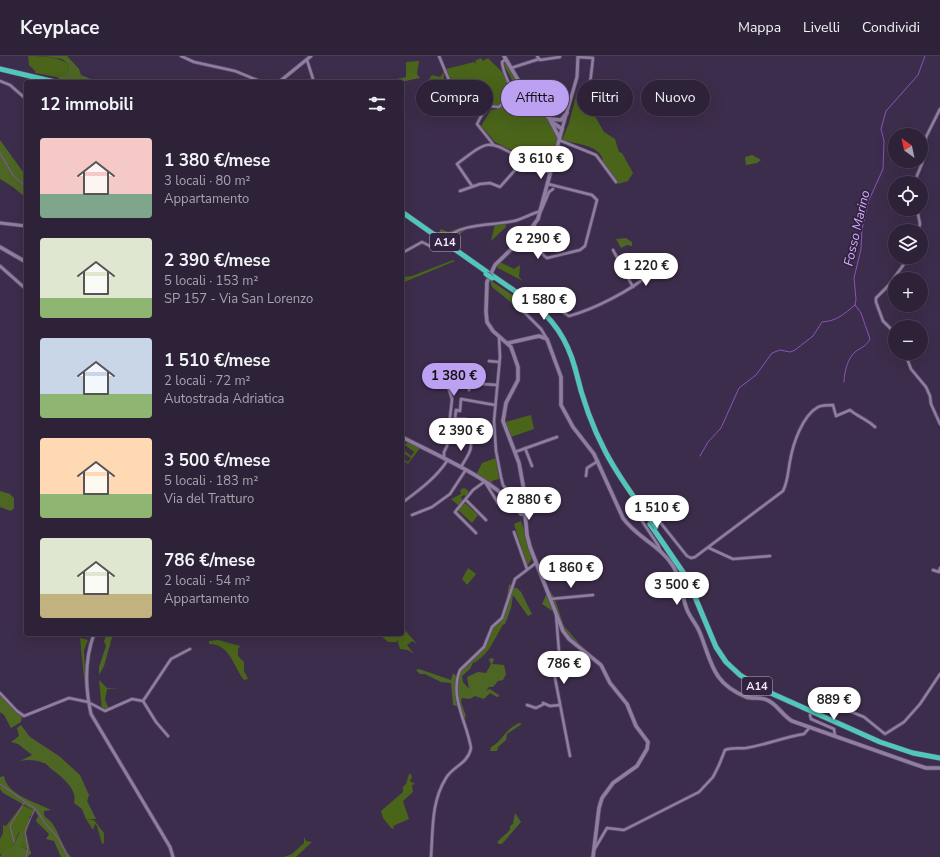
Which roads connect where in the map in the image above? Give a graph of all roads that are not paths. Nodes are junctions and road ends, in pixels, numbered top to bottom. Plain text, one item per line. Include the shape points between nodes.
1 (181, 56) edge
2 (311, 56) edge
3 (440, 56) edge
4 (537, 56) edge
5 (578, 56) edge
6 (547, 57) edge
7 (560, 57) dead end
8 (505, 58) edge
9 (307, 60) junction
10 (539, 60) junction
11 (511, 68) junction
12 (0, 69) edge
13 (0, 73) edge
14 (32, 80) edge
15 (47, 80) edge
16 (257, 80) edge
17 (282, 80) edge
18 (313, 80) edge
19 (448, 80) edge
20 (590, 80) edge
21 (0, 81) edge
22 (24, 97) edge
23 (569, 103) edge
24 (493, 107) edge
25 (940, 109) edge
26 (481, 116) edge
27 (564, 116) edge
28 (565, 116) edge
29 (551, 120) junction
30 (555, 127) junction
31 (562, 129) junction
32 (559, 139) junction
33 (493, 144) junction
34 (524, 160) junction
35 (551, 173) junction
36 (917, 176) edge
37 (616, 182) dead end
38 (548, 185) junction
39 (472, 186) junction
40 (563, 187) junction
41 (553, 189) junction
42 (460, 191) dead end
43 (541, 211) junction
44 (404, 213) edge
45 (404, 217) edge
46 (0, 223) edge
47 (535, 224) junction
48 (24, 226) edge
49 (529, 232) junction
50 (525, 236) junction
51 (445, 239) dead end
52 (534, 240) junction
53 (440, 246) dead end
54 (0, 247) edge
55 (613, 250) dead end
56 (404, 252) edge
57 (24, 261) edge
58 (904, 264) edge
59 (0, 266) edge
60 (487, 273) junction
61 (650, 273) dead end
62 (633, 286) junction
63 (24, 287) edge
64 (526, 300) junction
65 (888, 326) edge
66 (541, 329) junction
67 (541, 336) junction
68 (499, 337) junction
69 (547, 339) junction
70 (508, 343) junction
71 (908, 360) edge
72 (489, 361) dead end
73 (499, 362) junction
74 (574, 370) junction
75 (443, 371) dead end
76 (497, 385) junction
77 (469, 390) dead end
78 (495, 406) junction
79 (466, 419) dead end
80 (940, 424) edge
81 (875, 427) dead end
82 (460, 435) dead end
83 (557, 437) dead end
84 (404, 439) edge
85 (525, 448) junction
86 (444, 452) junction
87 (515, 452) junction
88 (438, 456) junction
89 (446, 460) junction
90 (598, 461) junction
91 (532, 466) dead end
92 (461, 468) junction
93 (465, 471) junction
94 (586, 476) dead end
95 (484, 482) junction
96 (504, 485) junction
97 (498, 490) junction
98 (466, 500) junction
99 (404, 501) edge
100 (557, 502) dead end
101 (498, 503) dead end
102 (514, 504) junction
103 (642, 504) dead end
104 (522, 507) junction
105 (636, 509) dead end
106 (526, 513) junction
107 (412, 515) dead end
108 (486, 520) dead end
109 (514, 532) dead end
110 (476, 533) dead end
111 (709, 548) junction
112 (661, 552) junction
113 (770, 556) dead end
114 (536, 563) junction
115 (940, 568) edge
116 (527, 569) junction
117 (933, 570) dead end
118 (593, 595) dead end
119 (550, 599) junction
120 (556, 614) junction
121 (93, 636) edge
122 (190, 649) dead end
123 (940, 674) edge
124 (0, 693) edge
125 (143, 701) junction
126 (88, 702) junction
127 (527, 705) dead end
128 (560, 705) junction
129 (815, 705) dead end
130 (810, 715) dead end
131 (811, 727) junction
132 (168, 736) dead end
133 (835, 736) junction
134 (570, 756) dead end
135 (940, 756) edge
136 (940, 768) edge
137 (594, 851) junction
138 (173, 857) edge
139 (431, 857) edge
140 (593, 857) edge

1 - 16 street
2 - 9 street
3 - 19 street
4 - 10 street
5 - 20 street via 593,58
5 - 23 street via 577,78
6 - 7 street
6 - 10 street
8 - 11 main road
8 - 24 street via 502,62 511,88 509,97 499,107
9 - 17 street
9 - 18 street
10 - 11 street
11 - 29 main road via 524,90
12 - 15 highway
13 - 14 highway
21 - 22 street via 10,85
25 - 36 street via 926,136 924,161
26 - 33 street via 477,124
27 - 29 main road via 561,120
28 - 31 street
29 - 30 main road
29 - 31 main road
30 - 31 main road
30 - 32 main road
31 - 32 main road
32 - 35 main road
32 - 37 street via 596,155
33 - 34 street
33 - 39 street via 481,147 457,164
34 - 35 street
34 - 39 street via 500,187 490,183
35 - 38 main road
38 - 40 street
38 - 41 street
38 - 43 main road
39 - 42 street
40 - 41 street
40 - 52 street via 592,195 597,200 585,246 580,250 547,258
41 - 43 street via 549,192
43 - 47 main road
43 - 51 street via 514,221 467,228
44 - 60 highway, A14
45 - 60 highway, A14
46 - 48 street
47 - 49 main road
47 - 52 street
49 - 50 main road
49 - 52 street
50 - 52 street
50 - 68 main road via 498,262 488,278 486,318 490,328
53 - 56 street via 437,250 422,242
54 - 57 main road
55 - 62 street
58 - 65 street via 876,298 883,321
59 - 63 street
60 - 64 highway, A14, bridge
61 - 62 street
62 - 64 street via 594,307 569,316 533,293
64 - 66 street via 523,312
64 - 74 highway, A14 via 547,316 559,330 567,344
66 - 67 street
66 - 69 street
67 - 69 main road
67 - 70 main road
68 - 70 main road
68 - 73 street
69 - 90 main road via 561,377 561,405 572,427
70 - 87 main road via 516,359 519,376 502,416
71 - 80 street via 911,369 926,387
72 - 73 street
73 - 76 street
74 - 135 highway, A14, bridge via 602,447 621,480 690,576 719,646 729,660 741,672 766,688 881,739 908,749
74 - 135 highway, A14, bridge via 584,412 596,443 619,482 687,578 716,648 726,662 761,689 880,742 912,753
75 - 86 street via 452,399 447,446
76 - 77 street via 470,383
76 - 78 street
78 - 79 street via 461,399 460,411 456,410 455,419
78 - 96 street via 496,451
81 - 111 street via 850,410 836,416 833,405 818,407 806,419 800,432 783,491
82 - 92 street via 467,437 471,442
83 - 85 street
84 - 88 main road
85 - 87 street
85 - 91 street
86 - 88 street
86 - 89 street
87 - 104 main road via 526,503
88 - 89 main road
89 - 92 main road
89 - 99 street via 429,482
90 - 94 street via 587,468
90 - 112 main road via 622,518
92 - 93 main road
93 - 95 main road
93 - 107 street via 450,494
95 - 97 main road
95 - 98 street via 473,490
95 - 101 street
96 - 97 street
96 - 102 street
97 - 102 main road
98 - 108 street
98 - 110 street via 456,512
100 - 106 street
102 - 104 main road
103 - 111 street via 648,507 687,556 695,557
104 - 106 main road
104 - 106 main road via 520,513
105 - 112 street
106 - 114 main road via 527,535
109 - 116 street
111 - 113 street via 733,559
112 - 131 main road via 678,574 685,605 698,627 710,664 718,677 740,694 754,699 767,699 785,717
114 - 116 street
114 - 119 main road
115 - 117 street via 939,572
116 - 139 street via 515,578 502,618 492,627 488,642 460,670 457,699 471,748 465,761 448,774 442,786 432,819
118 - 119 street
119 - 120 main road
120 - 128 street via 560,664 555,678
120 - 137 main road via 566,636 601,665 648,742 647,749 637,766 613,783 602,798 598,808
121 - 126 street via 86,659
122 - 125 street via 171,659
123 - 129 street via 904,722 885,734 864,717 830,702 820,699
124 - 126 street via 24,716 64,699
125 - 126 street via 132,699 105,711
125 - 132 street
126 - 138 street via 91,714 170,847
127 - 128 street via 536,708 544,704
128 - 134 street
130 - 133 street via 814,721 834,729
131 - 133 main road
131 - 137 street via 804,734 747,748 725,750 712,777 698,792 624,830 607,828
133 - 136 main road via 926,768
137 - 140 main road

